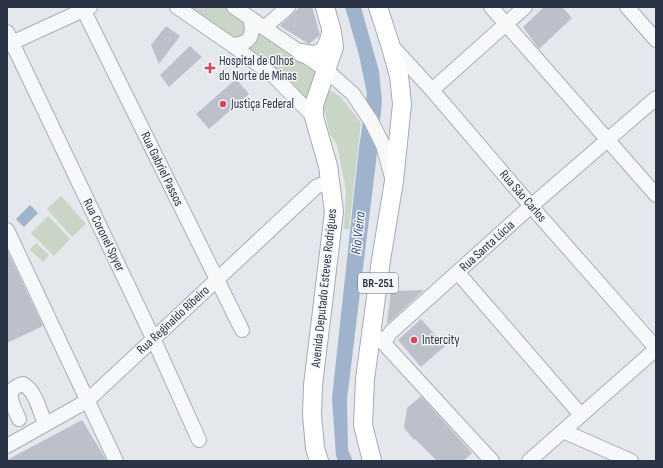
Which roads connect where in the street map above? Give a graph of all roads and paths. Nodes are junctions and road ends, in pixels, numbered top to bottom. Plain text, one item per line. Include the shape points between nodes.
1 (176, 7) edge
2 (234, 7) edge
3 (288, 7) edge
4 (325, 7) edge
5 (378, 7) edge
6 (491, 7) edge
7 (525, 7) edge
8 (627, 7) edge
9 (85, 8) edge
10 (250, 18) junction
11 (506, 24) junction
12 (264, 28) junction
13 (332, 32) junction
14 (9, 40) edge
15 (656, 40) edge
16 (390, 44) junction
17 (232, 45) junction
18 (302, 53) junction
19 (326, 70) junction
20 (432, 90) junction
21 (656, 98) edge
22 (314, 117) junction
23 (608, 139) junction
24 (394, 181) junction
25 (331, 184) junction
26 (656, 195) edge
27 (531, 206) junction
28 (7, 230) edge
29 (458, 273) junction
30 (217, 279) junction
31 (242, 330) dead end
32 (382, 335) junction
33 (153, 338) junction
34 (656, 348) edge
35 (87, 401) junction
36 (581, 415) junction
37 (19, 419) dead end
38 (45, 424) junction
39 (563, 431) junction
40 (199, 440) dead end
41 (7, 446) edge
42 (116, 461) edge
43 (319, 461) edge
44 (372, 461) edge
45 (492, 461) edge
46 (529, 461) edge
47 (631, 461) edge

1 - 17 street, Avenida Deputado Esteves Rodrigues
2 - 10 street
3 - 12 street
4 - 13 main road, Avenida Deputado Esteves Rodrigues
5 - 16 main road, BR-251
6 - 11 street
7 - 11 street
8 - 15 street
9 - 14 street
9 - 30 street, Rua Gabriel Passos
10 - 12 street
10 - 17 street via 252,28 249,39 241,44
11 - 20 street
11 - 23 street
12 - 18 street
13 - 18 main road via 328,44 319,54
13 - 19 main road, Avenida Deputado Esteves Rodrigues via 334,47
14 - 33 street, Rua Coronel Spyer
16 - 20 street, Rua São Carlos
16 - 24 main road, BR-251 via 399,76 402,104
17 - 22 street, Avenida Deputado Esteves Rodrigues via 275,77
18 - 19 street
19 - 22 main road, Avenida Deputado Esteves Rodrigues via 314,105
19 - 24 street via 354,94 383,145
20 - 27 street, Rua São Carlos
21 - 23 street, Rua Santa Lúcia
22 - 25 main road, Avenida Deputado Esteves Rodrigues
23 - 26 street
23 - 27 street, Rua Santa Lúcia
24 - 32 main road, BR-251 via 381,260
25 - 30 street, Rua Reginaldo Ribeiro via 316,187
25 - 43 main road, Avenida Deputado Esteves Rodrigues via 334,212 332,238 313,385 312,416
27 - 29 street, Rua Santa Lúcia
27 - 34 street, Rua São Carlos
28 - 35 street
29 - 32 street, Rua Santa Lúcia
29 - 36 street
30 - 31 street, Rua Gabriel Passos
30 - 33 street, Rua Reginaldo Ribeiro
32 - 44 main road, BR-251 via 365,379 363,425
32 - 45 street
33 - 35 street, Rua Reginaldo Ribeiro
33 - 40 street, Rua Coronel Spyer
34 - 36 street
35 - 38 street, Rua Reginaldo Ribeiro
35 - 42 street
36 - 39 street
37 - 38 street via 10,398 15,386 23,384 28,386 33,395
38 - 41 street, Rua Reginaldo Ribeiro
39 - 46 street
39 - 47 street

